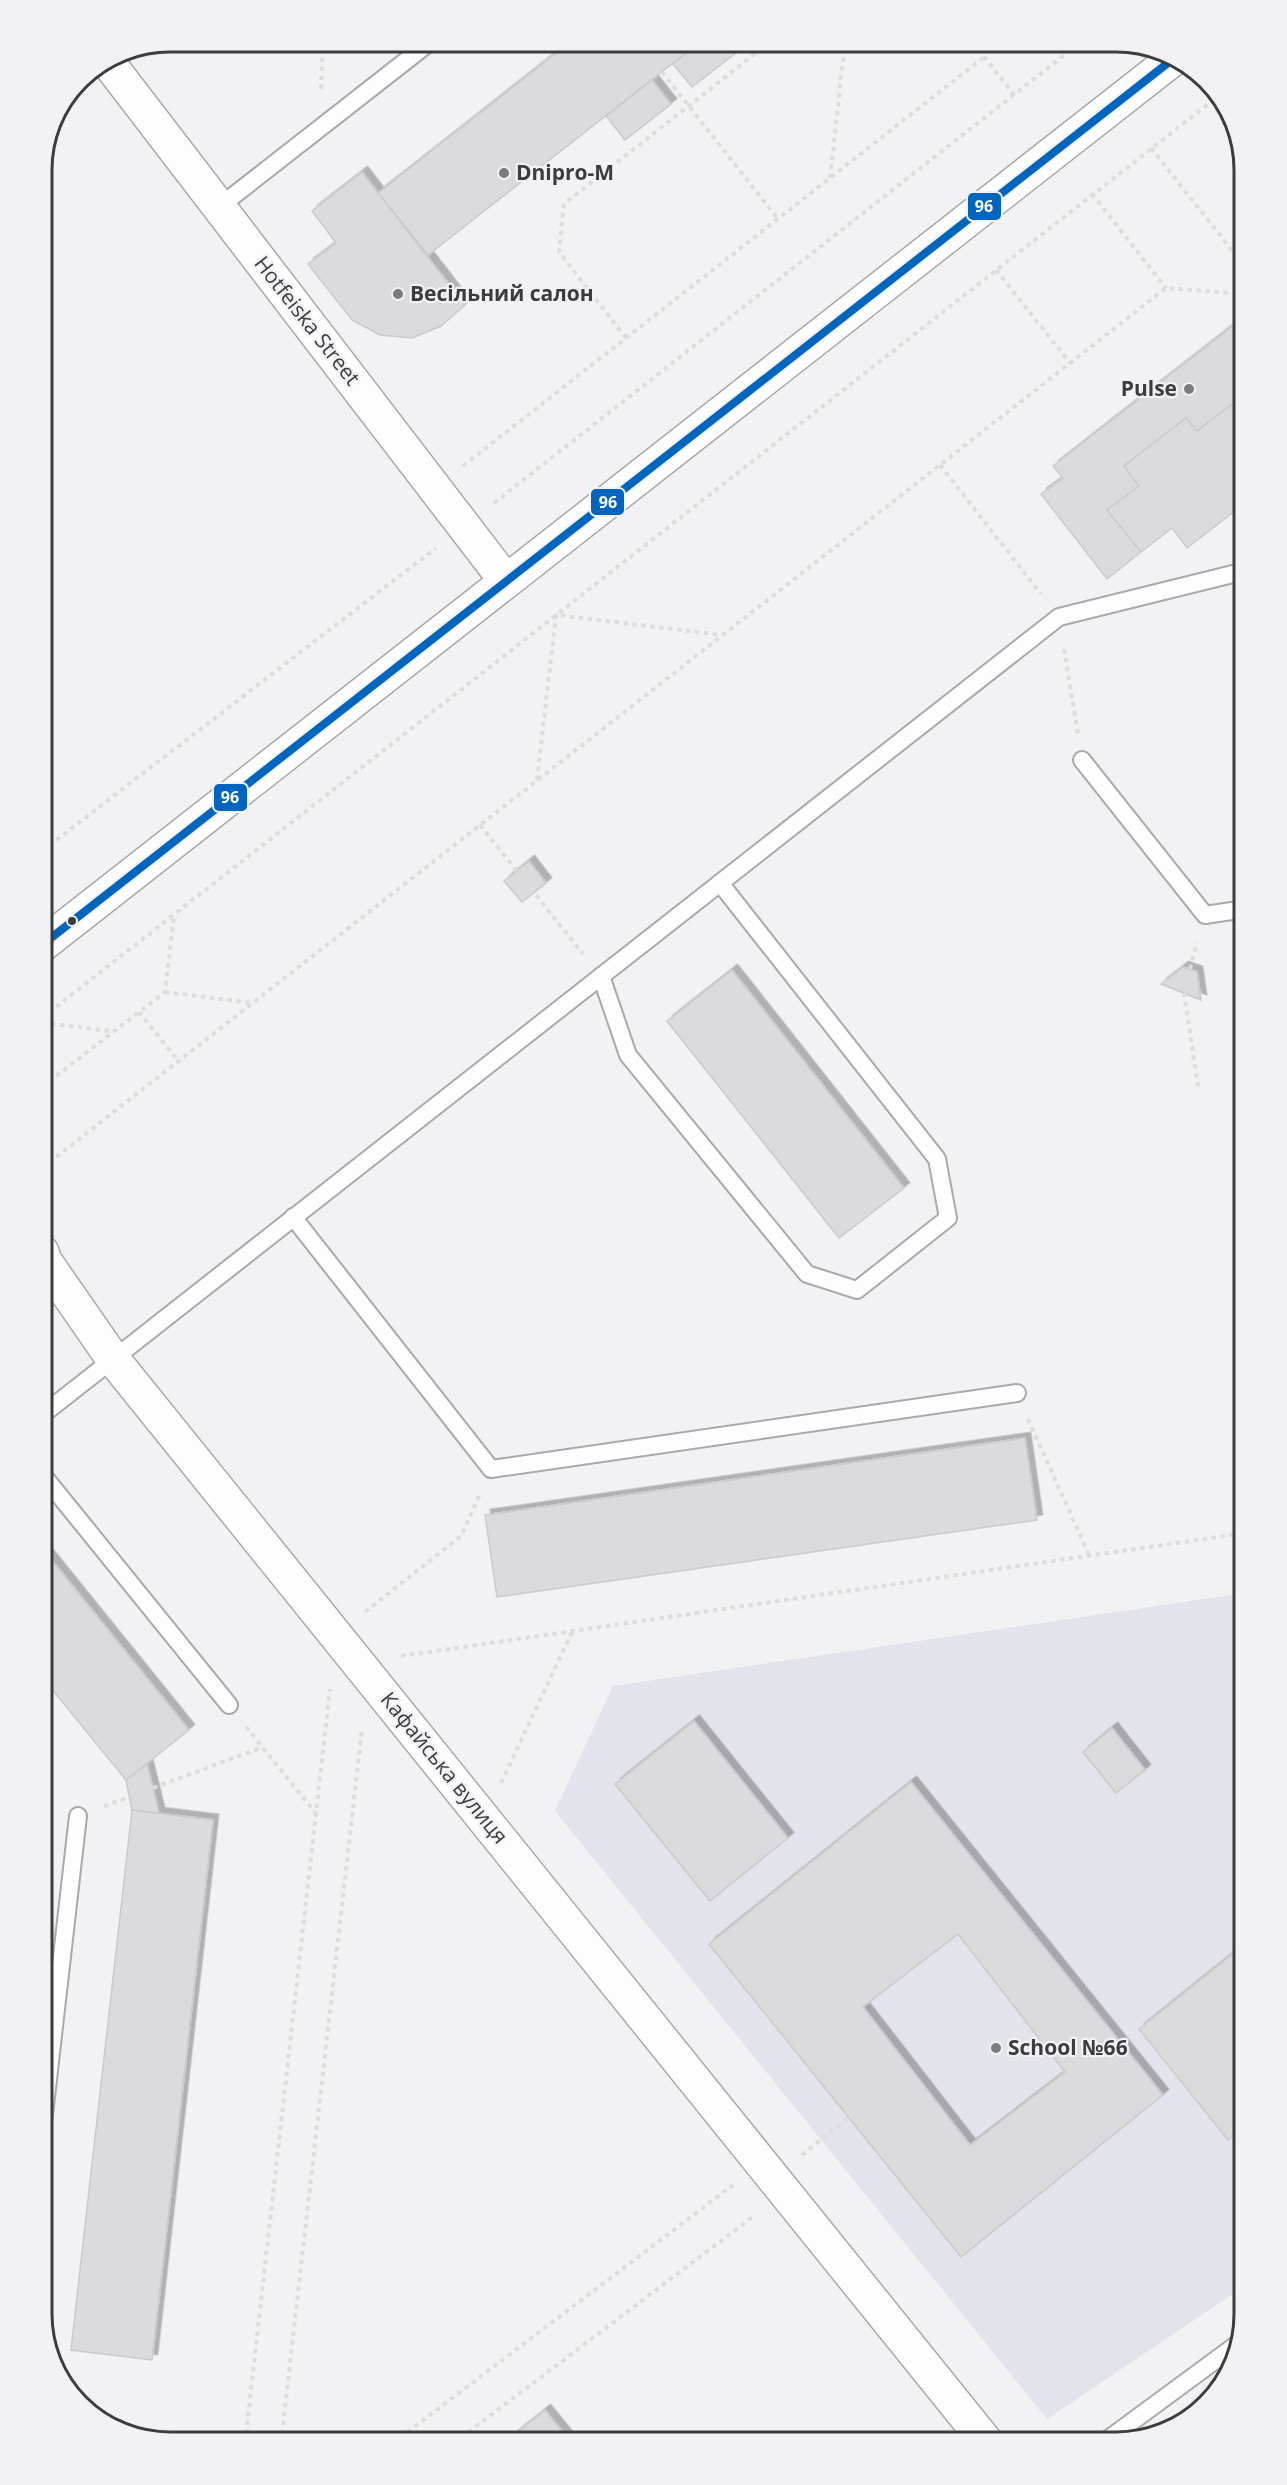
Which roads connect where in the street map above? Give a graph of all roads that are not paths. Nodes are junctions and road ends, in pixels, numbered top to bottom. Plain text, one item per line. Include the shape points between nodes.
1 (416, 53) edge
2 (1167, 64) edge
3 (112, 68) edge
4 (219, 207) junction
5 (1234, 574) edge
6 (506, 581) junction
7 (1082, 760) road end
8 (720, 883) junction
9 (1234, 911) edge
10 (53, 937) edge
11 (601, 976) junction
12 (293, 1217) junction
13 (52, 1272) edge
14 (113, 1359) junction
15 (1017, 1393) road end
16 (52, 1407) edge
17 (52, 1487) edge
18 (229, 1706) road end
19 (78, 1816) dead end
20 (52, 2043) edge
21 (1228, 2352) edge
22 (978, 2432) edge
23 (1118, 2432) edge

1 - 4 lane
2 - 6 main road
3 - 4 main road, Hotfeiska Street
4 - 6 main road, Hotfeiska Street via 476,517
5 - 8 lane via 1059,617
6 - 10 main road
7 - 9 lane via 1204,915
8 - 11 lane
8 - 11 lane via 937,1159 948,1218 857,1290 807,1274 628,1055
11 - 12 lane
12 - 14 lane
12 - 15 lane via 491,1469
13 - 14 main road, Кафайська вулиця
14 - 16 lane
14 - 22 main road, Кафайська вулиця
17 - 18 lane
19 - 20 lane
21 - 23 lane

